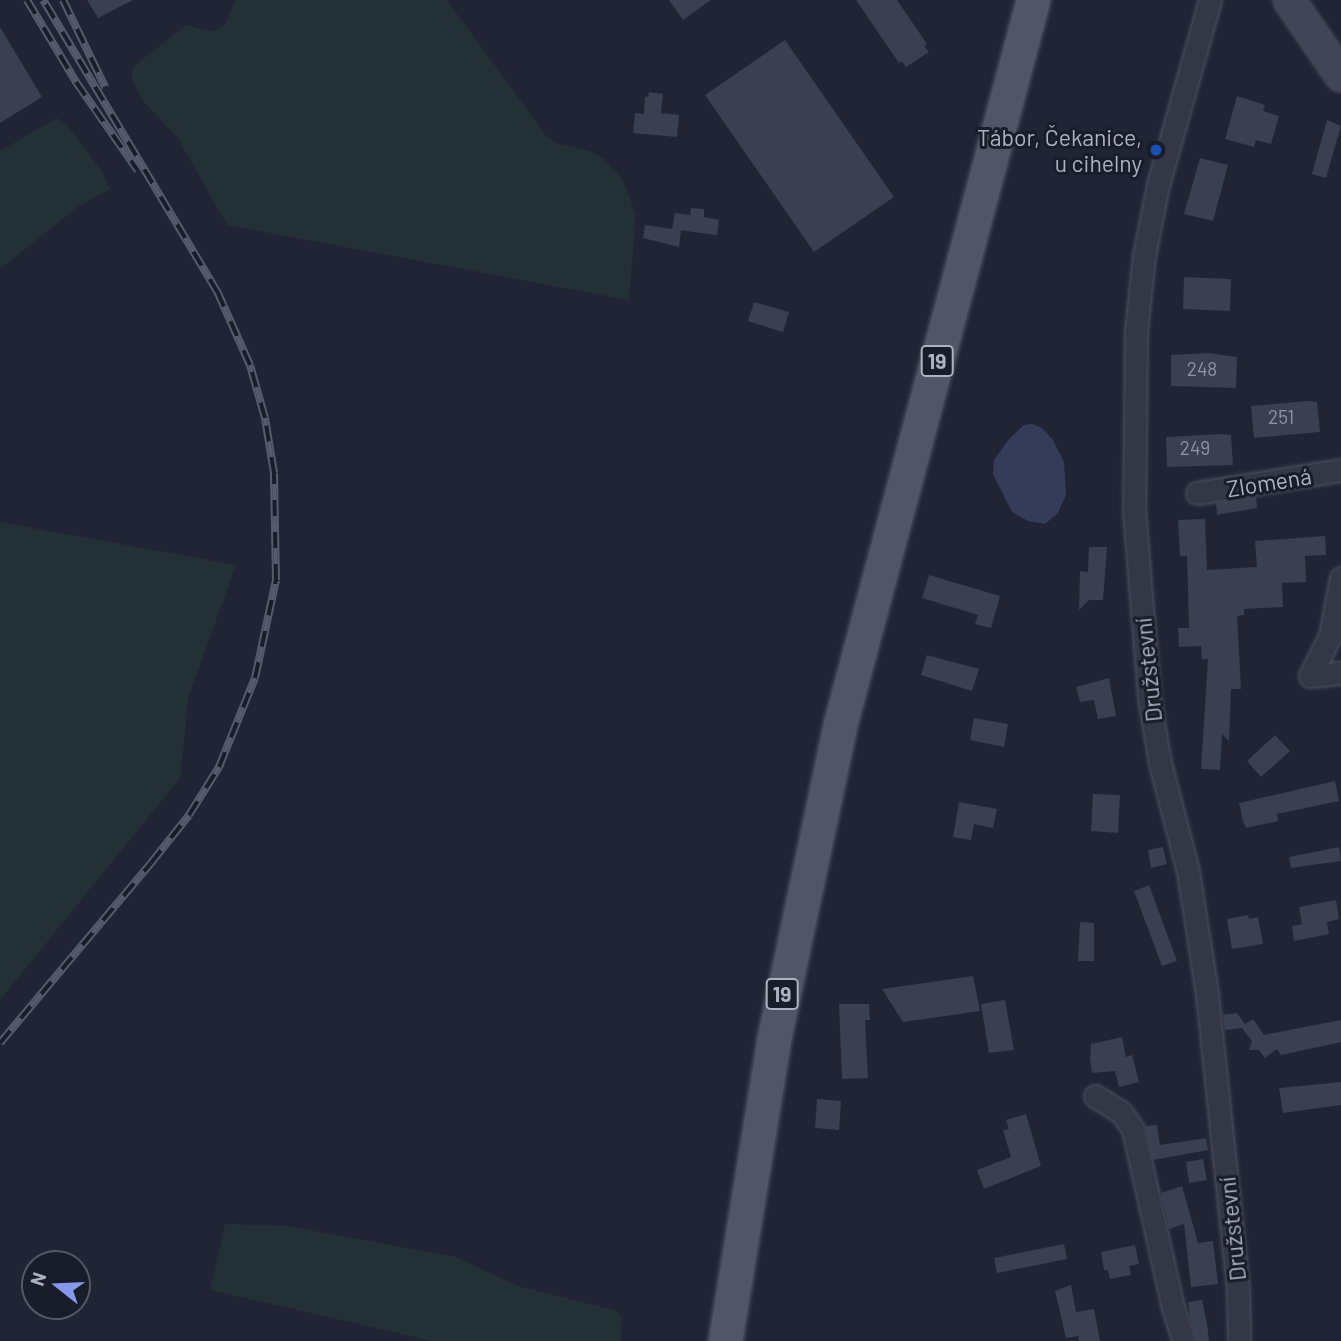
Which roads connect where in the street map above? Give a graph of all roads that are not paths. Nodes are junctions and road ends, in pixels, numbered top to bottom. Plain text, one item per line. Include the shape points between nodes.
1 (1033, 0) edge
2 (1210, 0) edge
3 (1289, 0) edge
4 (1341, 76) edge
5 (1341, 470) edge
6 (1197, 494) dead end
7 (1341, 578) edge
8 (1341, 673) edge
9 (1096, 1096) dead end
10 (736, 1268) junction
11 (707, 1341) edge
12 (725, 1341) edge
13 (742, 1341) edge
14 (1184, 1341) edge
15 (1239, 1341) edge

1 - 10 main road, 19 via 841,721 795,927
2 - 15 street, Družstevní via 1158,185 1144,256 1136,331 1134,510 1149,698 1188,872 1207,994 1238,1288
3 - 4 street
5 - 6 street, Zlomená
7 - 8 street via 1330,635 1310,676
9 - 14 street via 1121,1112 1133,1129
10 - 11 main road
10 - 12 main road, 19
10 - 13 main road

